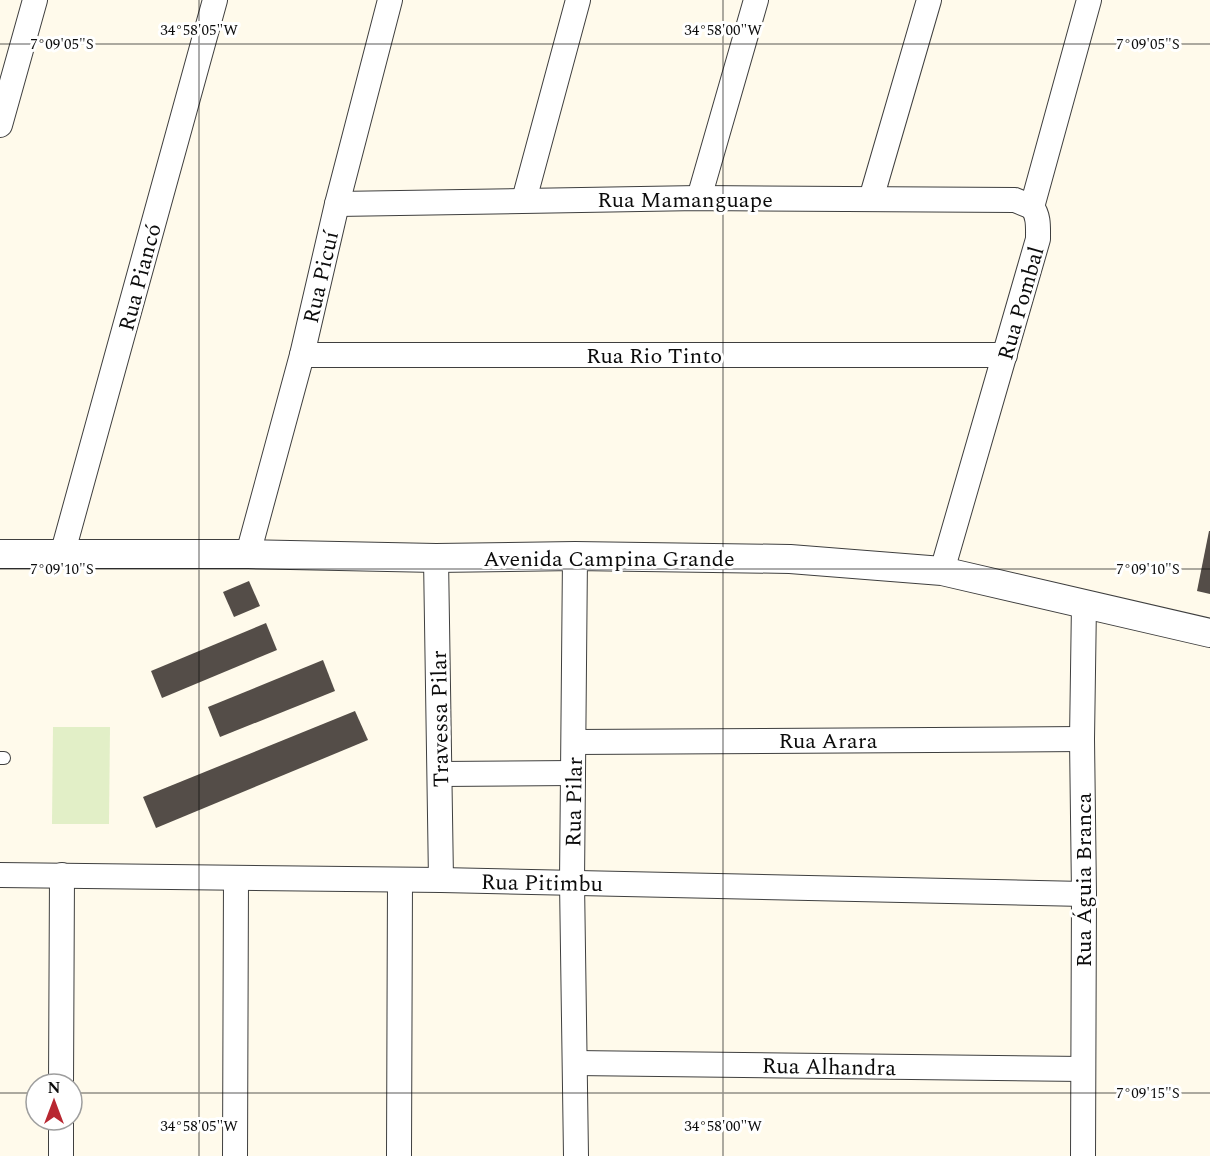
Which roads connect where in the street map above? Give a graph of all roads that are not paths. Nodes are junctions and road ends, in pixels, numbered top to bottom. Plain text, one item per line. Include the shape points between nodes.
1 (35, 0) edge
2 (215, 0) edge
3 (390, 0) edge
4 (578, 0) edge
5 (756, 0) edge
6 (929, 0) edge
7 (1089, 0) edge
8 (0, 125) edge
9 (699, 198) junction
10 (871, 199) junction
11 (524, 200) junction
12 (337, 204) junction
13 (1032, 207) junction
14 (302, 354) junction
15 (1005, 355) junction
16 (0, 554) edge
17 (248, 554) junction
18 (62, 555) junction
19 (575, 556) junction
20 (436, 558) junction
21 (942, 571) junction
22 (1084, 603) junction
23 (1210, 633) edge
24 (1082, 739) junction
25 (574, 742) junction
26 (573, 773) junction
27 (440, 774) junction
28 (0, 875) edge
29 (62, 875) junction
30 (236, 878) junction
31 (400, 879) junction
32 (441, 879) junction
33 (572, 882) junction
34 (1084, 894) junction
35 (575, 1063) junction
36 (1083, 1069) junction
37 (61, 1072) edge
38 (61, 1132) edge
39 (61, 1156) edge
40 (235, 1156) edge
41 (399, 1156) edge
42 (576, 1156) edge
43 (1083, 1156) edge

1 - 8 street
2 - 18 street, Rua Piancó
3 - 12 street, Rua Picuí
4 - 11 street
5 - 9 street
6 - 10 street
7 - 13 street, Rua Pombal
9 - 10 street, Rua Mamanguape
9 - 11 street, Rua Mamanguape
10 - 13 street, Rua Mamanguape via 1015,200
11 - 12 street, Rua Mamanguape
12 - 14 street, Rua Picuí
13 - 15 street, Rua Pombal via 1038,222 1038,238
14 - 15 street, Rua Rio Tinto
14 - 17 street, Rua Picuí
15 - 21 street, Rua Pombal
16 - 18 street, Avenida Campina Grande
17 - 18 street, Avenida Campina Grande
17 - 20 street, Avenida Campina Grande
19 - 20 street, Avenida Campina Grande
19 - 21 street, Avenida Campina Grande via 790,559
19 - 25 street, Rua Pilar
20 - 27 street, Travessa Pilar
21 - 22 street, Avenida Campina Grande
22 - 23 street, Avenida Campina Grande
22 - 24 street, Rua Águia Branca
24 - 25 street, Rua Arara
24 - 34 street, Rua Águia Branca
25 - 26 street, Rua Pilar
26 - 27 street
26 - 33 street, Rua Pilar
27 - 32 street, Travessa Pilar
28 - 29 street, Rua Pitimbu
29 - 30 street, Rua Pitimbu
29 - 37 street
30 - 31 street, Rua Pitimbu
30 - 40 street
31 - 32 street, Rua Pitimbu
31 - 41 street
32 - 33 street, Rua Pitimbu
33 - 34 street, Rua Pitimbu
33 - 35 street, Rua Pilar
34 - 36 street, Rua Águia Branca
35 - 36 street, Rua Alhandra
35 - 42 street, Rua Pilar
36 - 43 street, Rua Águia Branca
38 - 39 street

